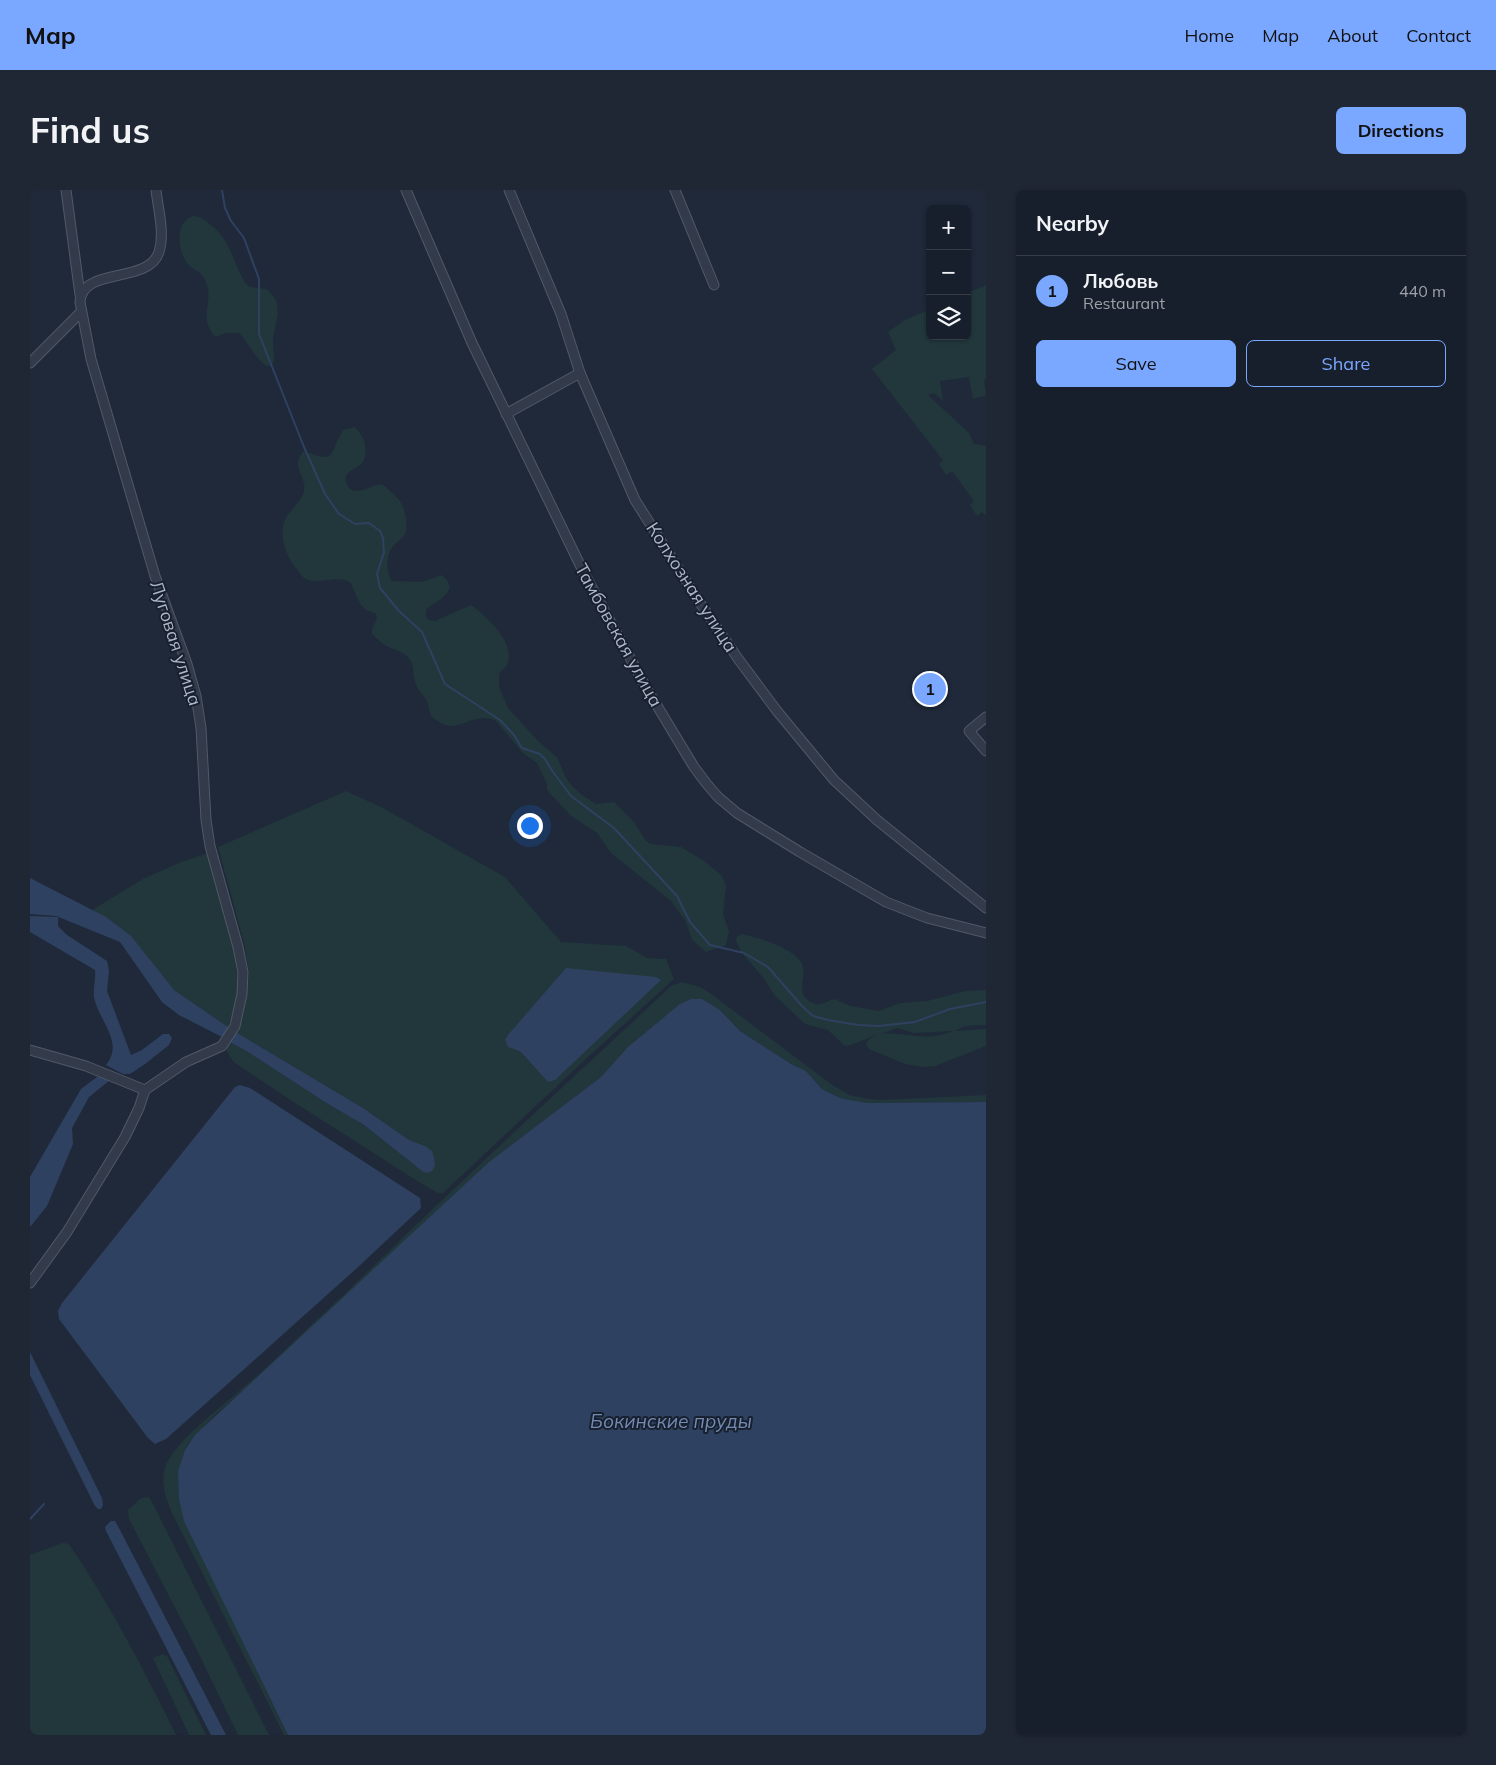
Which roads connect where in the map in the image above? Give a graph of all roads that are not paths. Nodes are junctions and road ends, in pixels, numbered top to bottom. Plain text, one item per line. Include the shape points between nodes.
1 (66, 190) edge
2 (156, 190) edge
3 (406, 190) edge
4 (509, 190) edge
5 (675, 190) edge
6 (714, 285) dead end
7 (80, 295) junction
8 (81, 312) junction
9 (30, 363) edge
10 (580, 373) junction
11 (506, 414) junction
12 (986, 717) edge
13 (986, 751) edge
14 (986, 908) edge
15 (986, 933) edge
16 (30, 1050) edge
17 (145, 1090) junction
18 (30, 1283) edge

1 - 7 street, Луговая улица
2 - 7 street via 162,236 154,262 139,270 90,284
3 - 11 street, Тамбовская улица
4 - 10 street, Колхозная улица via 561,314
5 - 6 street
7 - 8 street, Луговая улица
8 - 9 street
8 - 17 street, Луговая улица via 91,359 155,576 196,696 210,846 243,972 235,1026 222,1046 186,1062
10 - 11 street
10 - 14 street, Колхозная улица via 635,500 700,603 761,689 834,780 877,820
11 - 15 street, Тамбовская улица via 583,572 632,663 694,767 718,797 737,813 886,902 927,918
12 - 13 street via 970,731
16 - 17 street via 86,1066
17 - 18 street via 125,1136 67,1232

